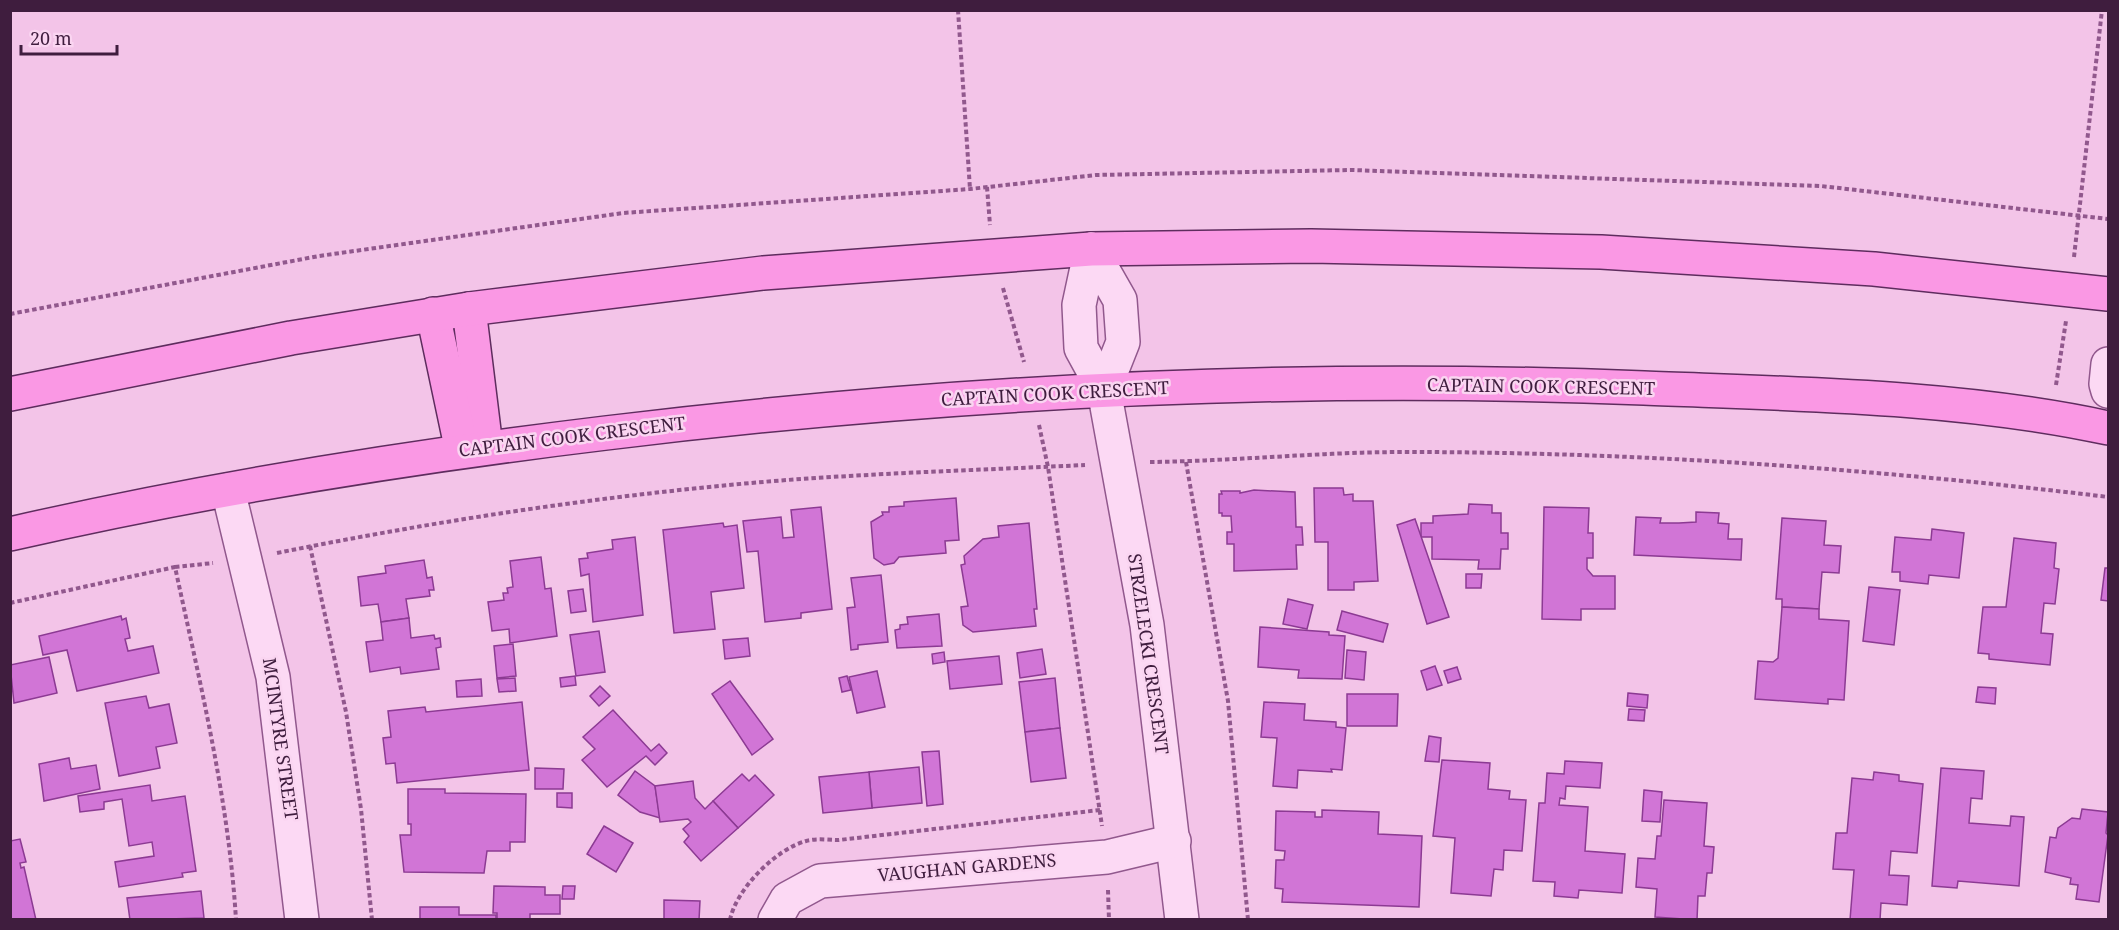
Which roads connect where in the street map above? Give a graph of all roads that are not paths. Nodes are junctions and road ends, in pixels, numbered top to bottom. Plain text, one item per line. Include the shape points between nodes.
1 (1091, 249) junction
2 (2109, 294) edge
3 (469, 309) junction
4 (433, 314) junction
5 (2109, 364) edge
6 (1104, 390) junction
7 (2109, 391) edge
8 (10, 394) edge
9 (2109, 428) edge
10 (474, 449) junction
11 (228, 490) junction
12 (10, 534) edge
13 (1174, 841) junction
14 (302, 920) edge
15 (775, 920) edge
16 (1182, 920) edge

1 - 2 main road via 1311,246 1601,252 1874,268
1 - 3 main road via 764,273
1 - 6 street via 1120,300 1123,342
3 - 4 main road
3 - 10 main road
4 - 8 main road
4 - 10 main road
5 - 7 street
6 - 9 main road, CAPTAIN COOK CRESCENT via 1532,384 1933,404 2051,415
6 - 10 main road, CAPTAIN COOK CRESCENT via 792,411
6 - 13 street, STRZELECKI CRESCENT via 1147,625
10 - 11 main road, CAPTAIN COOK CRESCENT
11 - 12 main road, CAPTAIN COOK CRESCENT
11 - 14 street, MCINTYRE STREET via 273,677
13 - 15 street, VAUGHAN GARDENS via 1107,857 820,881 787,898
13 - 16 street, STRZELECKI CRESCENT

